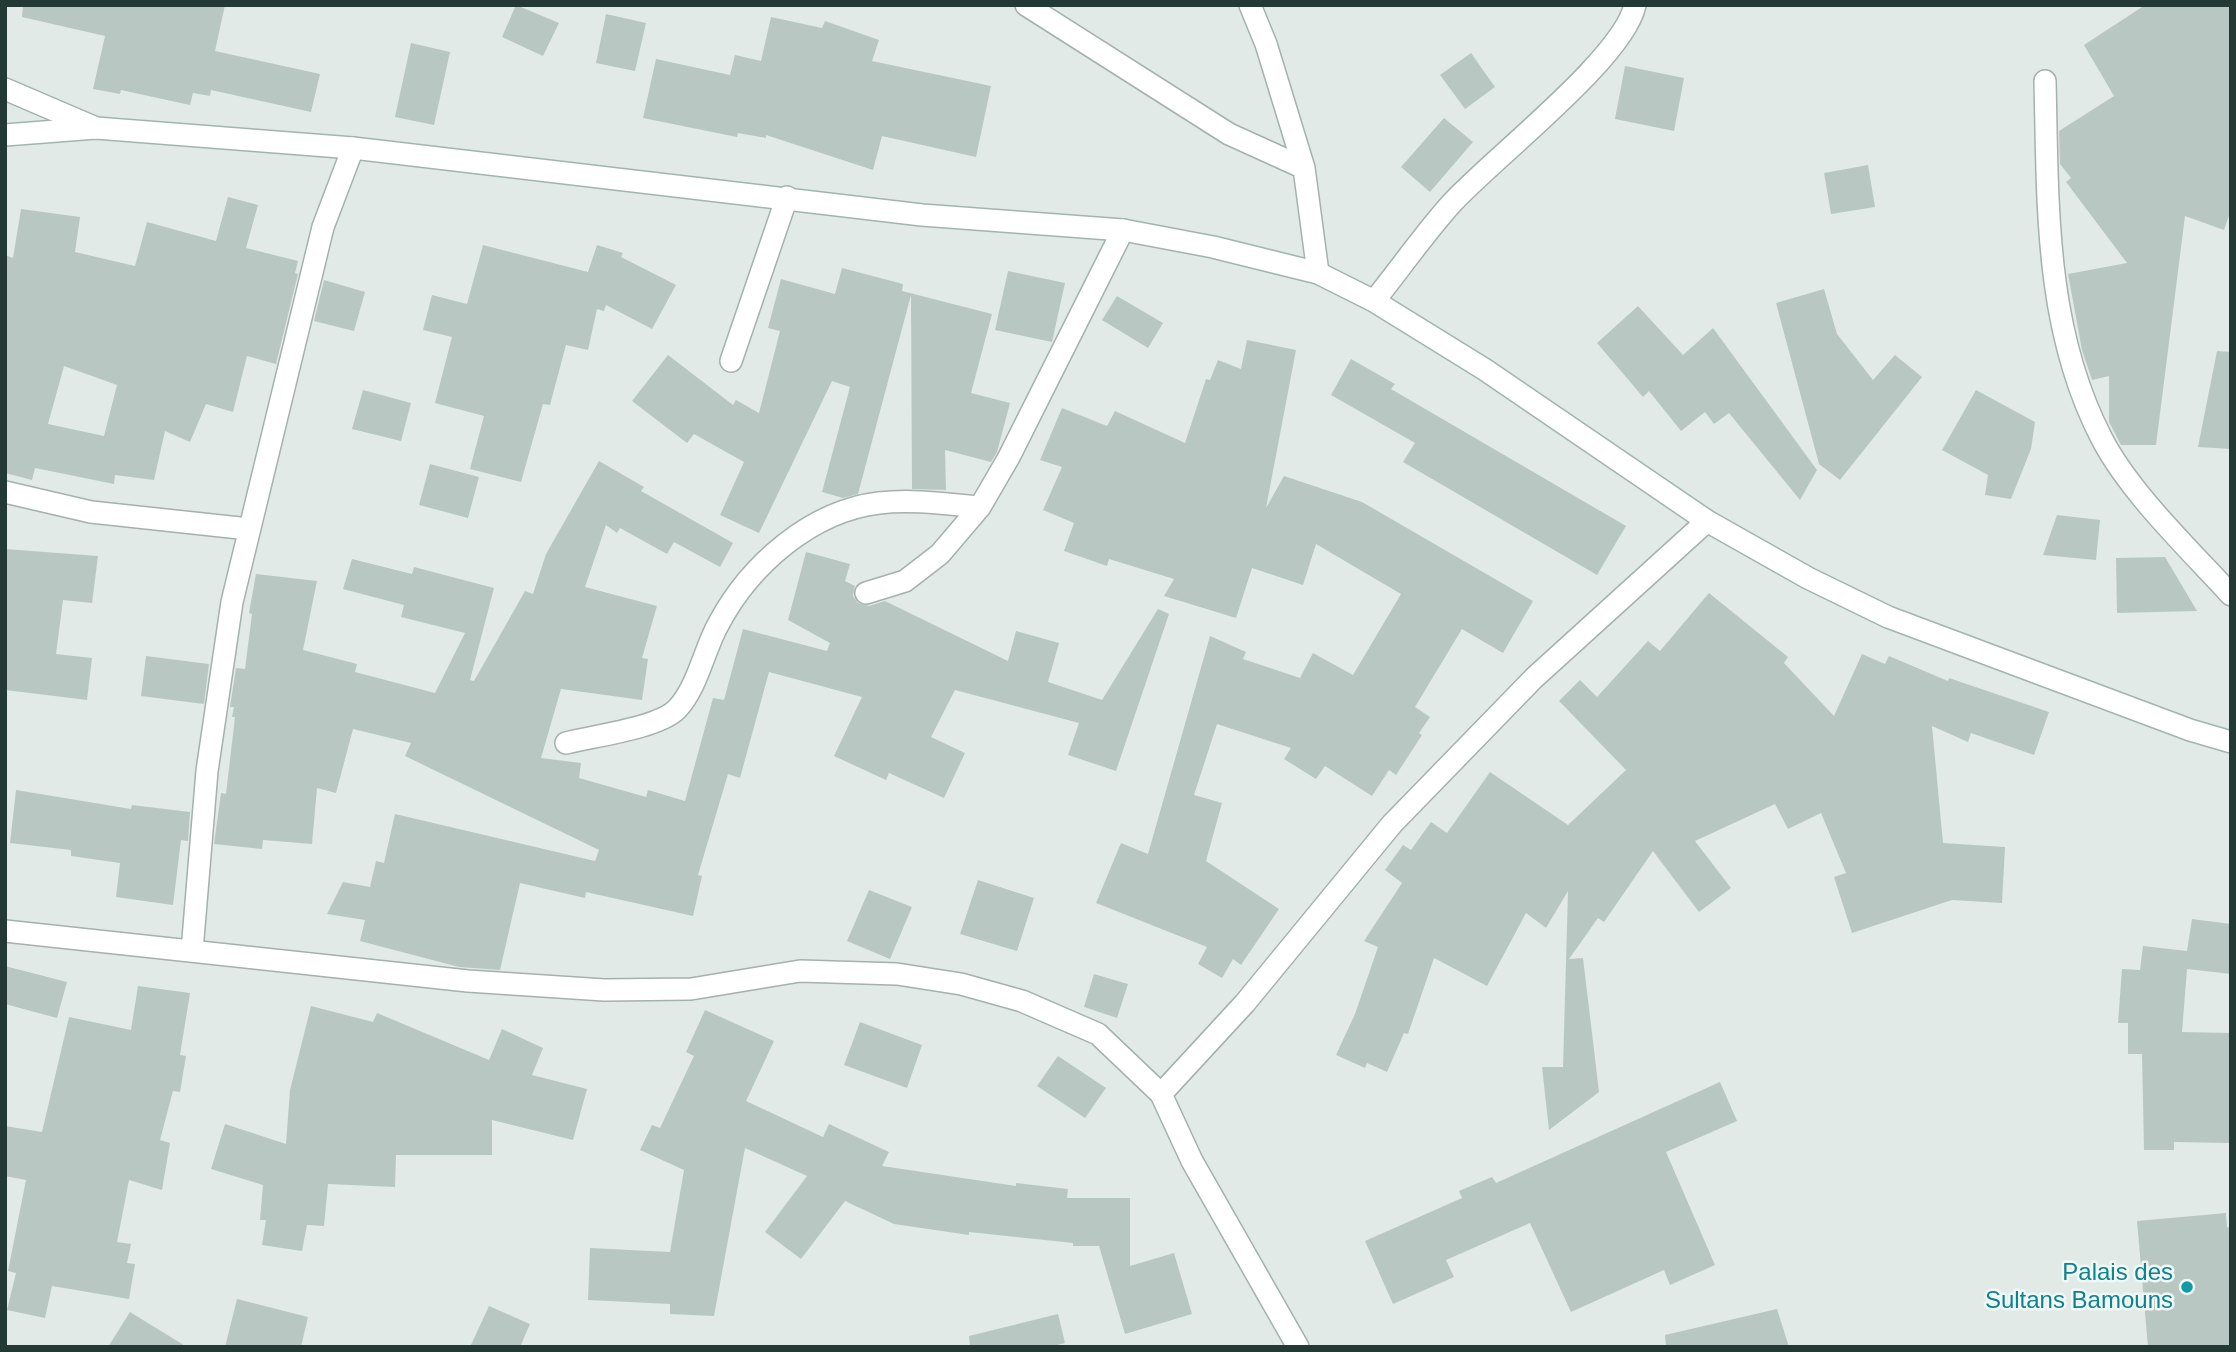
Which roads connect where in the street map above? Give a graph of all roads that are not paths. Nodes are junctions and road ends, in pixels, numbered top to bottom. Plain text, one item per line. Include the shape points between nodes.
1 (1026, 5) edge
2 (1250, 5) edge
3 (1635, 5) edge
4 (2045, 80) dead end
5 (5, 89) edge
6 (96, 128) junction
7 (5, 135) edge
8 (353, 148) junction
9 (1304, 168) junction
10 (787, 197) junction
11 (1123, 230) junction
12 (1318, 273) junction
13 (1374, 301) junction
14 (731, 361) dead end
15 (5, 492) edge
16 (980, 507) junction
17 (1707, 521) junction
18 (249, 529) junction
19 (866, 593) dead end
20 (2231, 595) edge
21 (2231, 742) edge
22 (566, 743) dead end
23 (5, 931) edge
24 (192, 951) junction
25 (1161, 1094) junction
26 (1298, 1347) edge

1 - 9 street via 1229,134
2 - 9 street
3 - 13 street via 1632,20 1585,77 1451,204
4 - 20 street via 2056,292 2074,376 2110,452 2140,493
5 - 6 street
6 - 7 street
6 - 8 street
8 - 10 street
8 - 18 street via 323,227
9 - 12 street
10 - 11 street via 922,215
10 - 14 street
11 - 12 street
11 - 16 street
12 - 13 street
13 - 17 street via 1484,369
15 - 18 street via 91,512
16 - 19 street via 931,561 905,580
16 - 22 street via 878,503 835,516 793,539 757,568 729,604 677,709 662,719
17 - 21 street via 1888,617
17 - 25 street via 1534,678 1392,824 1245,1003
18 - 24 street via 220,668
23 - 24 street
24 - 25 street via 468,981 604,990 691,989 800,971 897,974 1022,1001 1098,1034
25 - 26 street via 1192,1161

